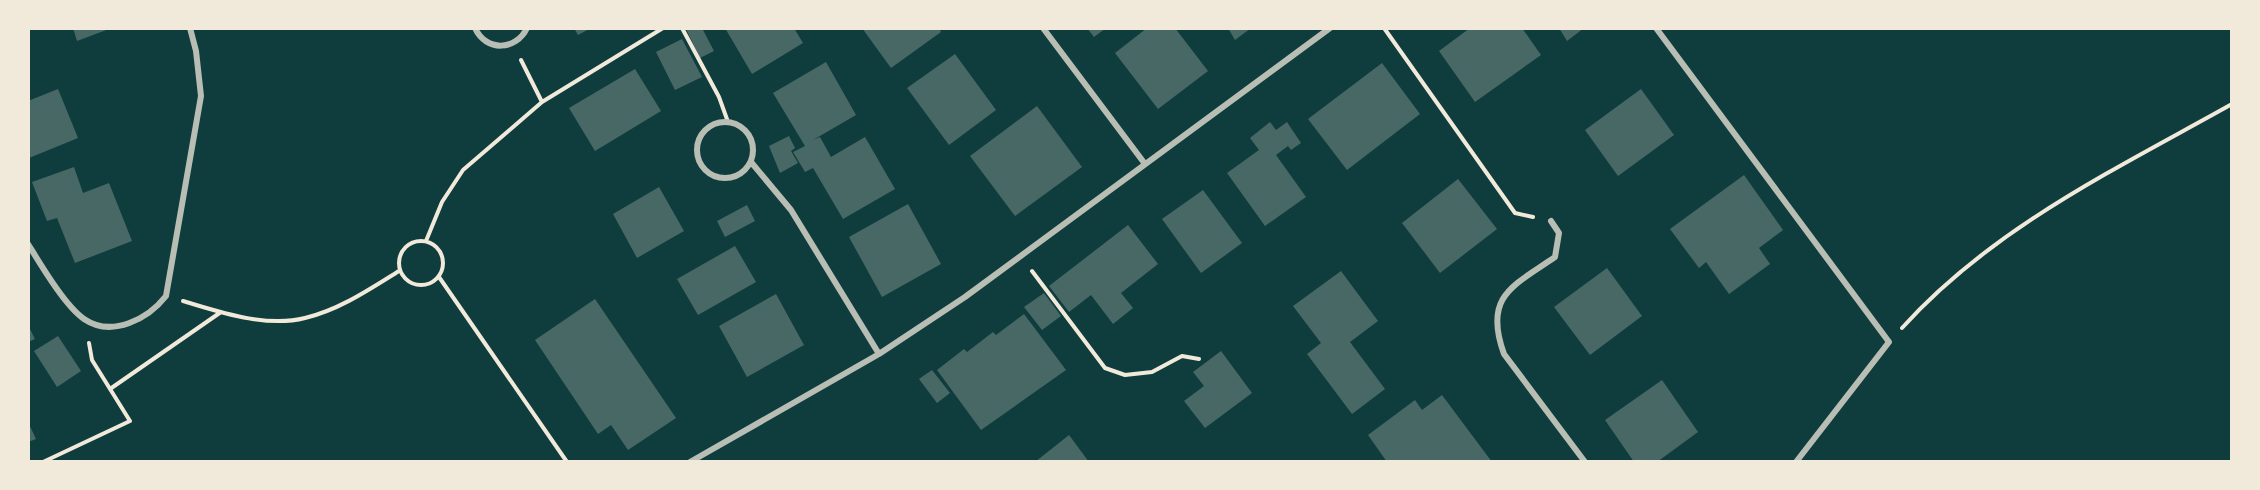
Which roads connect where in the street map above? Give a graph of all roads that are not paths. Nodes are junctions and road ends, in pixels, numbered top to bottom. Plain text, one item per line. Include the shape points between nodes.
1 (190, 28) edge
2 (475, 28) edge
3 (527, 28) edge
4 (1043, 28) edge
5 (1330, 28) edge
6 (1656, 28) edge
7 (750, 162) junction
8 (1145, 164) junction
9 (1551, 221) road end
10 (28, 244) edge
11 (879, 354) junction
12 (690, 462) edge
13 (1585, 462) edge
14 (1796, 462) edge

1 - 10 street via 201,96 166,296 156,309 127,326 97,325 83,319 51,281
2 - 3 street via 485,41 494,45 513,44
4 - 8 street
5 - 8 street
6 - 14 street via 1889,342
7 - 7 street via 750,136 737,124 719,123 704,132 698,149 703,167 719,177 728,177 745,170
7 - 11 street via 790,210
8 - 11 street via 965,297
9 - 13 street via 1559,233 1555,257 1510,288 1497,307 1497,336 1504,354
11 - 12 street

